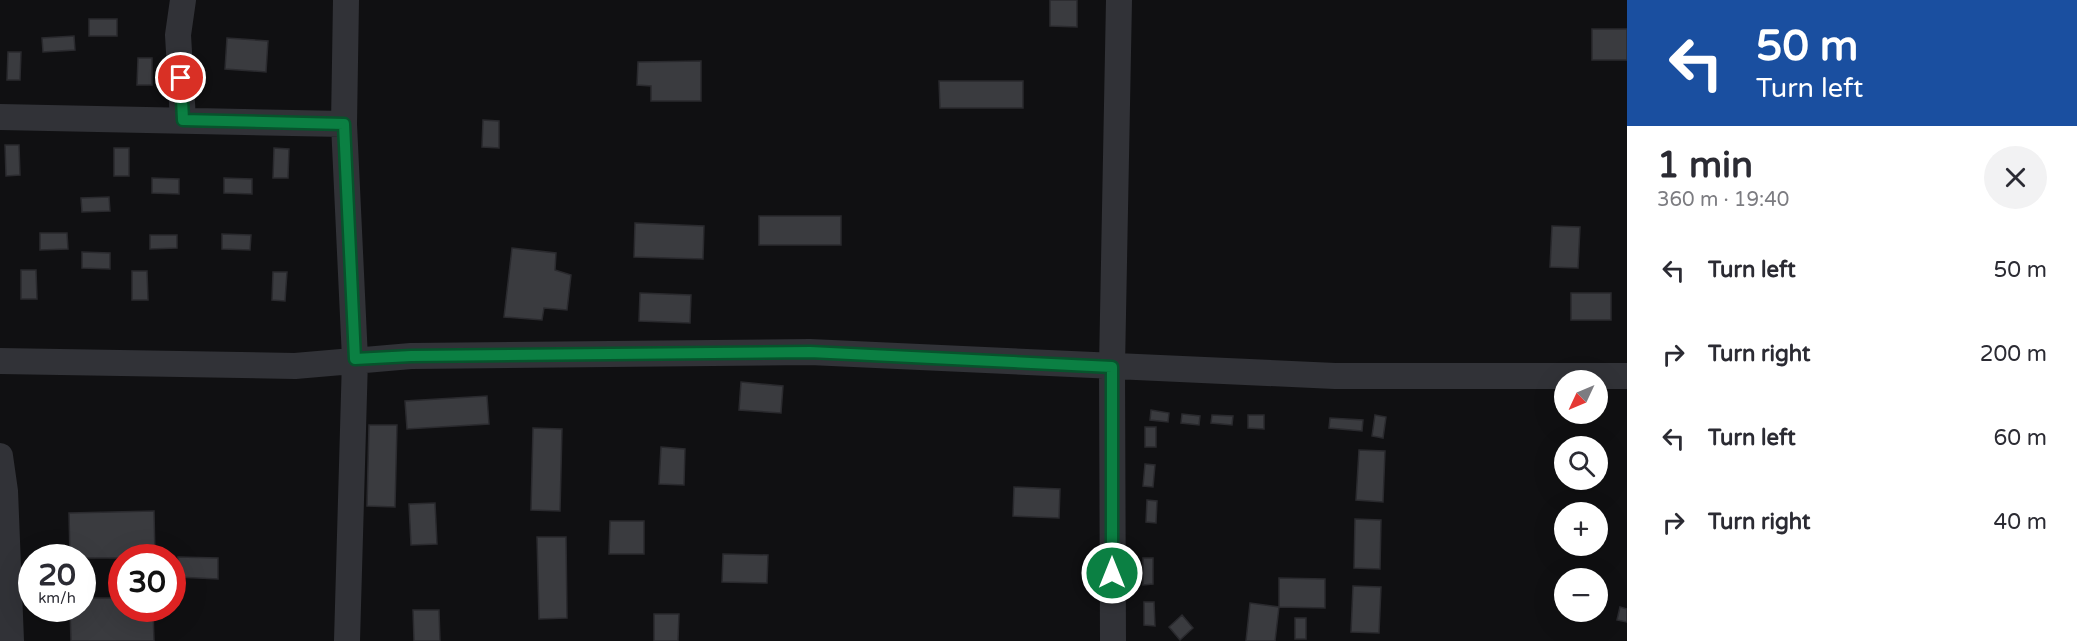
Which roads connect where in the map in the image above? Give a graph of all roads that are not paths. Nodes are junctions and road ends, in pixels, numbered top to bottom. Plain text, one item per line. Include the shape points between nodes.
1 (183, 0) edge
2 (346, 0) edge
3 (1119, 0) edge
4 (0, 117) edge
5 (183, 120) junction
6 (344, 124) junction
7 (355, 359) junction
8 (0, 361) edge
9 (1112, 367) junction
10 (1627, 376) edge
11 (0, 456) edge
12 (11, 641) edge
13 (347, 641) edge
14 (1113, 641) edge

1 - 5 street via 178,35
2 - 6 street
3 - 9 street
4 - 5 street
5 - 6 street
6 - 7 street
7 - 8 street via 284,366
7 - 9 street via 810,352
7 - 13 street
9 - 10 street via 1335,376
9 - 14 street
11 - 12 street

